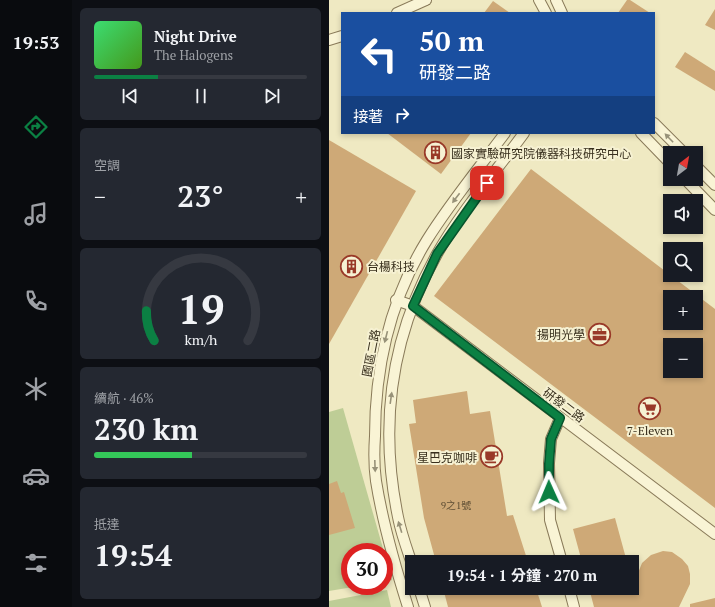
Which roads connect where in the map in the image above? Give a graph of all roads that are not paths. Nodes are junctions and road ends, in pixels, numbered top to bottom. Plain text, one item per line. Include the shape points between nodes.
1 (427, 0) edge
2 (539, 0) edge
3 (556, 0) edge
4 (399, 12) edge
5 (545, 12) edge
6 (562, 12) edge
7 (341, 36) edge
8 (329, 40) edge
9 (655, 124) edge
10 (504, 134) edge
11 (523, 134) edge
12 (642, 134) edge
13 (676, 146) edge
14 (663, 157) edge
15 (703, 173) edge
16 (715, 185) edge
17 (693, 186) edge
18 (713, 205) edge
19 (396, 300) junction
20 (413, 306) junction
21 (560, 418) junction
22 (715, 534) edge
23 (409, 555) edge
24 (560, 555) edge
25 (421, 595) edge
26 (571, 595) edge
27 (408, 607) edge
28 (425, 607) edge
29 (574, 607) edge

1 - 4 street
2 - 5 street
3 - 6 street
7 - 8 street
13 -> 9 street
10 -> 19 street, 園區二路 via 441,218
11 - 20 street via 437,254
12 - 14 street
15 - 16 street
17 - 18 street
19 - 20 street, 研發二路
19 -> 27 street, 園區二路 via 380,363 377,386 376,480 391,551
20 - 21 street, 研發二路
23 -> 20 street via 398,519 391,478 389,411 395,365 403,330
21 - 22 street, 研發二路
21 - 24 street via 551,439 549,464 550,520
25 - 28 street
26 - 29 street

